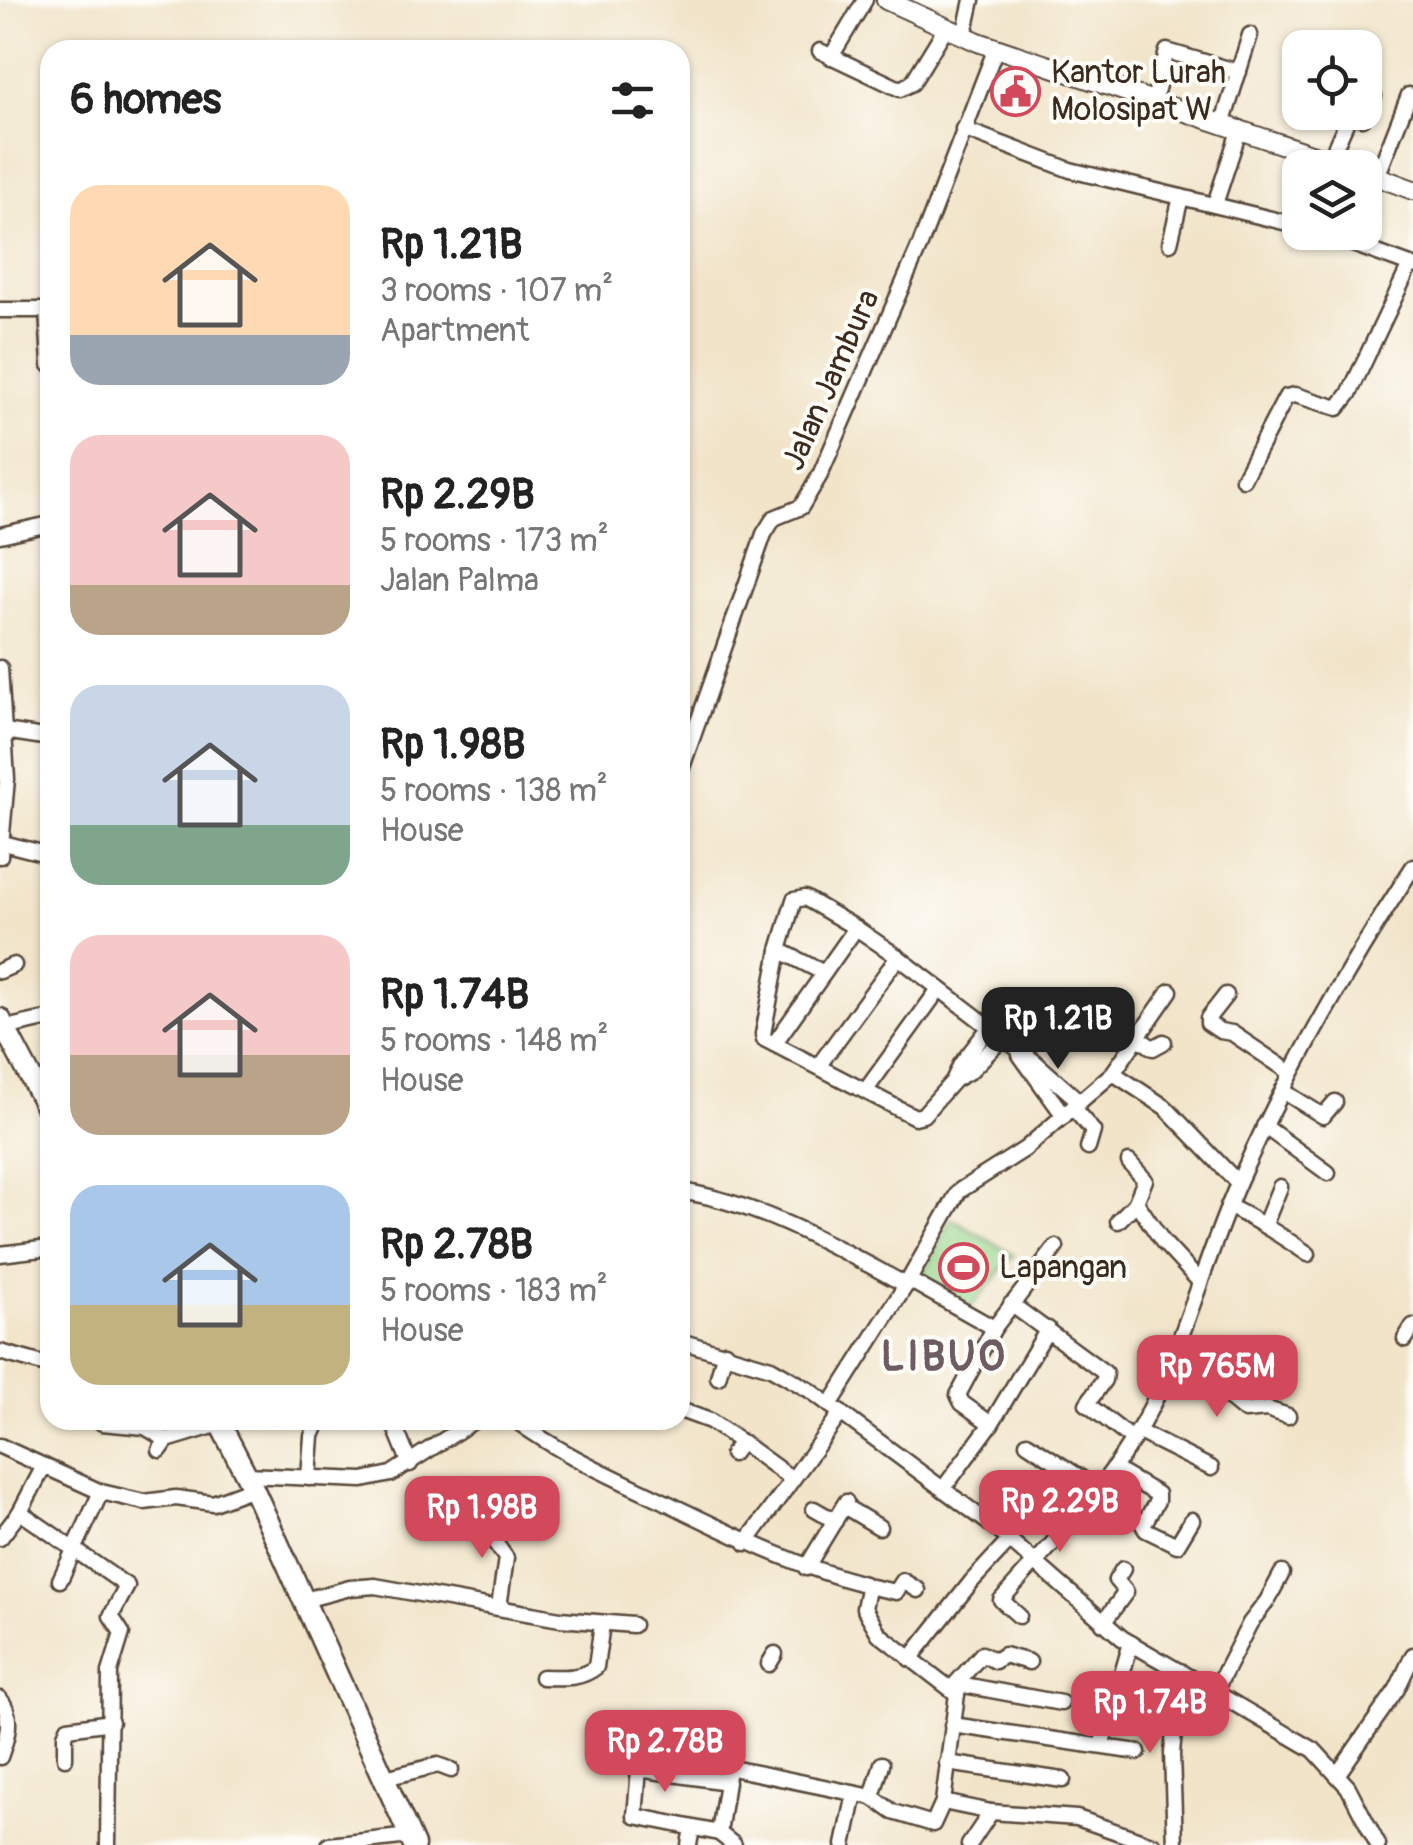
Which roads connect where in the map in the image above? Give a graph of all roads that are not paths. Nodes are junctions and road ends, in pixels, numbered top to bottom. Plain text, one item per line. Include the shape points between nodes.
1 (865, 0) edge
2 (886, 0) edge
3 (972, 0) edge
4 (945, 29) junction
5 (1250, 35) dead end
6 (964, 36) junction
7 (996, 48) junction
8 (1239, 72) junction
9 (1408, 96) dead end
10 (1154, 100) junction
11 (1232, 125) junction
12 (963, 129) junction
13 (1302, 150) edge
14 (1382, 151) edge
15 (1382, 178) edge
16 (1413, 190) edge
17 (1181, 197) junction
18 (1215, 204) junction
19 (1282, 221) edge
20 (1170, 243) dead end
21 (1369, 250) edge
22 (1412, 266) edge
23 (0, 310) edge
24 (40, 310) edge
25 (1242, 479) dead end
26 (40, 526) edge
27 (0, 536) edge
28 (0, 668) edge
29 (5, 730) junction
30 (40, 736) edge
31 (690, 745) edge
32 (1, 849) edge
33 (40, 854) edge
34 (1413, 867) edge
35 (856, 928) junction
36 (779, 950) junction
37 (898, 958) junction
38 (824, 973) junction
39 (939, 989) junction
40 (1170, 992) dead end
41 (1226, 994) dead end
42 (40, 1019) edge
43 (1127, 1020) dead end
44 (3, 1024) edge
45 (988, 1028) junction
46 (1002, 1039) junction
47 (1137, 1039) junction
48 (1164, 1042) dead end
49 (774, 1044) junction
50 (984, 1046) junction
51 (818, 1065) junction
52 (1291, 1073) junction
53 (1112, 1074) junction
54 (866, 1090) junction
55 (1283, 1091) junction
56 (40, 1095) edge
57 (1334, 1102) dead end
58 (1072, 1109) junction
59 (1264, 1126) junction
60 (1088, 1148) dead end
61 (1129, 1162) dead end
62 (1328, 1173) dead end
63 (1238, 1183) junction
64 (1280, 1187) dead end
65 (690, 1193) edge
66 (1136, 1203) junction
67 (1228, 1206) junction
68 (1118, 1221) dead end
69 (1265, 1224) junction
70 (1056, 1247) dead end
71 (40, 1249) edge
72 (0, 1254) edge
73 (1308, 1254) dead end
74 (1199, 1281) junction
75 (908, 1282) junction
76 (1011, 1304) junction
77 (994, 1328) junction
78 (1048, 1329) junction
79 (690, 1343) edge
80 (0, 1352) edge
81 (725, 1352) junction
82 (1170, 1361) junction
83 (40, 1363) edge
84 (718, 1378) dead end
85 (835, 1409) junction
86 (690, 1414) edge
87 (1288, 1416) dead end
88 (991, 1424) junction
89 (148, 1430) edge
90 (200, 1430) edge
91 (223, 1430) edge
92 (315, 1430) edge
93 (396, 1430) edge
94 (460, 1430) edge
95 (528, 1430) edge
96 (1135, 1435) junction
97 (1027, 1443) dead end
98 (0, 1446) edge
99 (410, 1464) junction
100 (44, 1466) junction
101 (1211, 1468) dead end
102 (1114, 1469) junction
103 (1020, 1477) dead end
104 (309, 1478) junction
105 (792, 1480) junction
106 (250, 1482) junction
107 (943, 1488) junction
108 (1098, 1489) junction
109 (101, 1492) junction
110 (814, 1509) dead end
111 (20, 1512) junction
112 (475, 1514) dead end
113 (1075, 1520) junction
114 (1192, 1520) dead end
115 (834, 1521) junction
116 (880, 1527) dead end
117 (0, 1538) edge
118 (1010, 1540) junction
119 (746, 1544) junction
120 (76, 1550) junction
121 (1035, 1563) junction
122 (806, 1568) junction
123 (1123, 1568) dead end
124 (1282, 1573) dead end
125 (60, 1580) dead end
126 (868, 1586) junction
127 (918, 1590) dead end
128 (304, 1600) junction
129 (498, 1607) junction
130 (1018, 1616) dead end
131 (1103, 1623) junction
132 (602, 1624) junction
133 (633, 1625) dead end
134 (1131, 1643) junction
135 (1413, 1654) edge
136 (910, 1659) junction
137 (1029, 1662) dead end
138 (1180, 1671) junction
139 (542, 1677) dead end
140 (1407, 1682) edge
141 (954, 1691) junction
142 (1215, 1691) junction
143 (0, 1699) edge
144 (1060, 1703) dead end
145 (111, 1722) junction
146 (952, 1725) junction
147 (4, 1733) edge
148 (1101, 1746) junction
149 (1138, 1752) dead end
150 (0, 1757) edge
151 (66, 1758) dead end
152 (947, 1763) junction
153 (882, 1764) dead end
154 (639, 1769) junction
155 (451, 1770) dead end
156 (727, 1775) junction
157 (1337, 1775) junction
158 (385, 1778) junction
159 (1063, 1780) dead end
160 (855, 1794) junction
161 (872, 1797) junction
162 (944, 1802) junction
163 (991, 1812) junction
164 (692, 1828) junction
165 (719, 1833) junction
166 (412, 1841) edge
167 (108, 1845) edge
168 (328, 1845) edge
169 (689, 1845) edge
170 (734, 1845) edge
171 (844, 1845) edge
172 (969, 1845) edge
173 (1154, 1845) edge
174 (1175, 1845) edge
175 (1378, 1845) edge

1 - 4 street via 825,54 900,89 912,83
2 - 4 main road
3 - 6 street
4 - 6 main road
5 - 8 street
6 - 7 main road
7 - 10 main road
7 - 12 street, Jalan Jambura
8 - 10 street via 1168,52
8 - 11 street
9 - 14 street
10 - 11 main road
11 - 13 main road
11 - 18 street
12 - 17 street via 1070,170
12 - 31 street, Jalan Jambura via 914,262 832,446 803,504 774,518 764,534
15 - 16 main road
17 - 18 street
17 - 20 street
18 - 19 street
21 - 22 street
22 - 25 street via 1338,408 1286,397
23 - 24 street
26 - 27 street
28 - 29 street
29 - 30 street
29 - 32 street
32 - 33 street
34 - 52 street
35 - 36 street via 796,898
35 - 37 street
35 - 38 street
36 - 38 street
36 - 49 street via 763,1034
37 - 39 street
37 - 51 street
38 - 49 street
39 - 45 street
39 - 54 street
40 - 47 street
41 - 52 street via 1208,1023
42 - 44 street
43 - 47 street via 1125,1030
44 - 56 highway
45 - 46 street
45 - 50 street
46 - 50 street
46 - 58 street via 1035,1062
47 - 48 street via 1153,1048
47 - 53 street
49 - 51 street
50 - 54 street via 914,1118
51 - 54 street
52 - 55 street
53 - 58 street
53 - 63 street via 1165,1107
55 - 57 street via 1323,1116
55 - 59 street
58 - 60 street via 1093,1131
58 - 75 street via 959,1191
59 - 62 street
59 - 63 street
61 - 66 street via 1145,1180
63 - 67 street
64 - 69 street
65 - 75 street via 785,1224
66 - 68 street
66 - 74 street
67 - 69 street
67 - 74 street
69 - 73 street
70 - 76 street
71 - 72 street
74 - 82 street
75 - 77 street
75 - 85 street
76 - 77 street
76 - 78 street
77 - 88 street via 958,1395
78 - 88 street
78 - 96 street via 1106,1373 1082,1403
79 - 81 street
80 - 83 street
81 - 84 street
81 - 85 street via 790,1378
82 - 87 street via 1206,1378 1245,1411
82 - 96 street
85 - 105 street
85 - 107 street
86 - 105 street
88 - 107 street
89 - 90 street via 163,1445
91 - 106 highway
92 - 104 street
93 - 99 street
94 - 99 street
95 - 119 street
96 - 101 street
96 - 102 street
97 - 108 street
98 - 100 street
99 - 104 street via 362,1480
100 - 109 street
100 - 111 street
102 - 108 street
102 - 114 street via 1157,1494 1146,1530 1174,1546
103 - 113 street
104 - 106 street
105 - 119 street
106 - 109 street via 203,1504
106 - 128 highway
107 - 118 street
108 - 113 street
109 - 120 street
110 - 115 street
111 - 117 street
111 - 120 street
112 - 129 street via 506,1558
113 - 121 street
115 - 116 street via 845,1504
115 - 122 street
118 - 121 street
118 - 136 street
119 - 122 street
120 - 125 street
120 - 145 street via 127,1583 111,1616 122,1633 110,1672
121 - 130 street via 1001,1600
121 - 131 street
122 - 126 street
123 - 131 street via 1116,1580 1126,1591
124 - 142 street
126 - 127 street via 896,1592 904,1581
126 - 136 street via 866,1612 887,1642
128 - 129 street via 375,1586
128 - 158 highway
129 - 132 street
131 - 134 street
132 - 133 street
132 - 139 street via 596,1666 575,1677
134 - 138 street
134 - 148 street
135 - 140 street
136 - 141 street
137 - 141 street via 982,1654
138 - 142 street
138 - 174 street via 1172,1734
140 - 157 street
141 - 144 street via 964,1686
141 - 146 street
142 - 157 street via 1314,1750
143 - 147 street via 7,1708
145 - 151 street via 68,1728
145 - 167 street
146 - 148 street
146 - 152 street
147 - 150 street
148 - 149 street
152 - 159 street
152 - 162 street
153 - 161 street
154 - 156 street
154 - 156 street via 651,1729 728,1741
154 - 164 street via 635,1816
155 - 158 street via 438,1765
156 - 160 street
156 - 165 street
157 - 175 street
158 - 166 highway
160 - 161 street
160 - 171 street
161 - 162 street via 934,1824
162 - 163 street
163 - 172 street
163 - 173 street via 1077,1818
164 - 165 street
164 - 169 street
165 - 170 street
166 - 168 street

